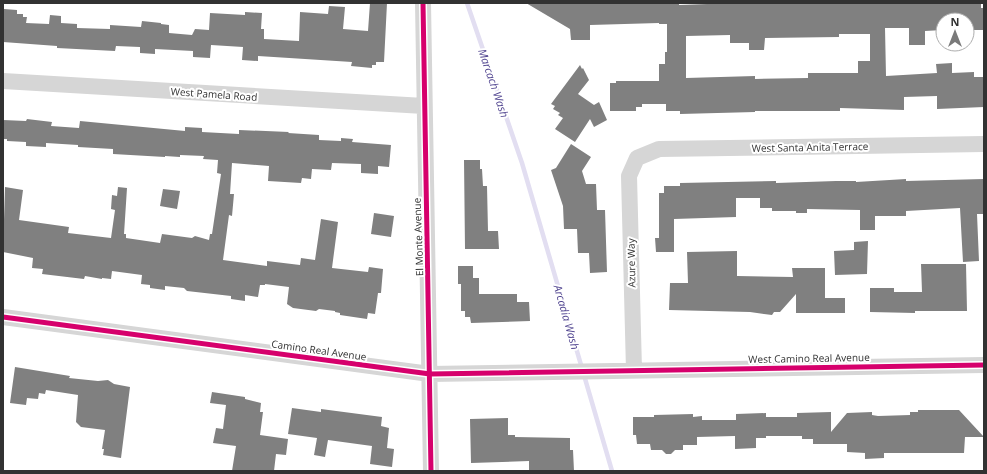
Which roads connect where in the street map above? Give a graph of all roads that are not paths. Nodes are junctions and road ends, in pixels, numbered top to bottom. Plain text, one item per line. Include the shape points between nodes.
1 (423, 3) edge
2 (3, 81) edge
3 (424, 106) junction
4 (984, 144) edge
5 (637, 158) joint
6 (3, 317) edge
7 (984, 365) edge
8 (634, 370) junction
9 (430, 374) junction
10 (431, 471) edge

1 - 3 street, El Monte Avenue
2 - 3 street, West Pamela Road
3 - 9 street, El Monte Avenue
4 - 5 street, West Santa Anita Terrace via 659,149
5 - 8 street, Azure Way via 629,176
6 - 9 street, Camino Real Avenue
7 - 8 street, West Camino Real Avenue
8 - 9 street, Camino Real Avenue
9 - 10 street, El Monte Avenue

